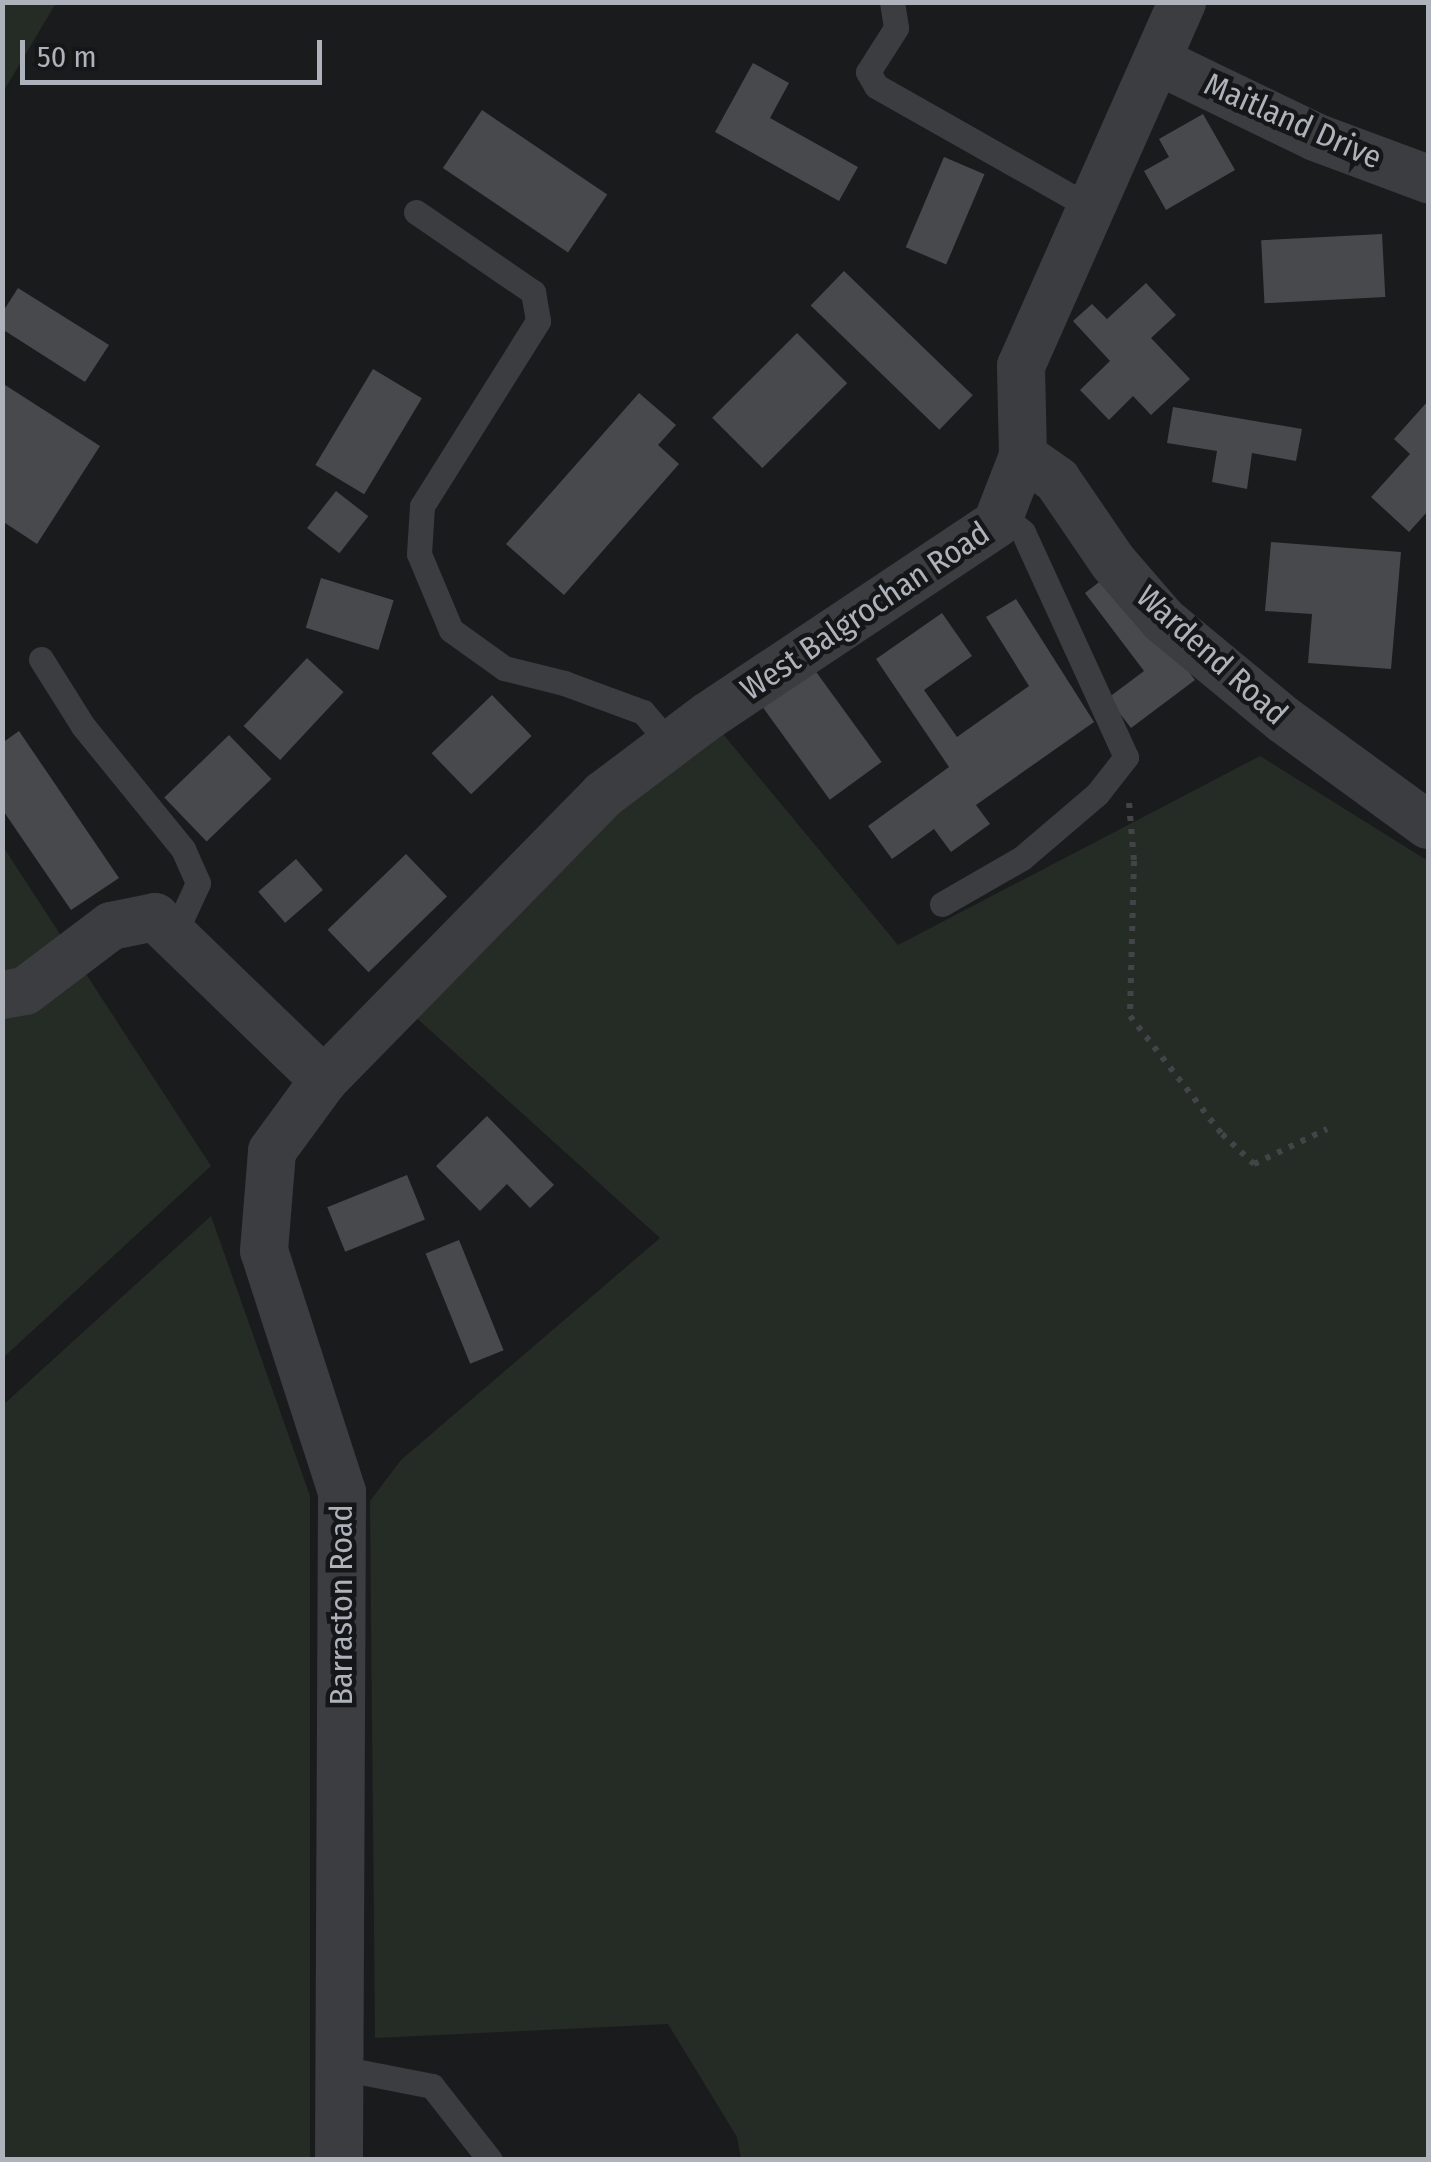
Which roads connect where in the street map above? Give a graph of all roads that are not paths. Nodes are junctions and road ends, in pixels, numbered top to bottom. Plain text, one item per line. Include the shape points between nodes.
1 (892, 2) edge
2 (1182, 2) edge
3 (1158, 61) junction
4 (1428, 178) edge
5 (1092, 208) junction
6 (416, 212) dead end
7 (1023, 456) junction
8 (1001, 514) junction
9 (41, 660) dead end
10 (670, 745) junction
11 (1428, 825) edge
12 (942, 904) dead end
13 (174, 935) junction
14 (2, 995) edge
15 (324, 1080) junction
16 (340, 2068) junction
17 (339, 2160) edge
18 (490, 2160) edge

1 - 5 lane via 896,28 868,72 876,86
2 - 3 street, West Balgrochan Road
3 - 4 street, Maitland Drive via 1315,137
3 - 5 street, West Balgrochan Road
5 - 7 street, West Balgrochan Road via 1022,366
6 - 10 lane via 533,292 538,321 422,506 419,554 451,630 504,668 643,712
7 - 8 street, West Balgrochan Road
7 - 11 street, Wardend Road via 1056,480 1162,620
8 - 10 street, West Balgrochan Road via 997,523
8 - 12 lane via 1023,532 1126,757 1097,794 1022,858
9 - 13 lane via 82,726 183,849 198,883
10 - 15 street, West Balgrochan Road via 603,796
13 - 14 street via 156,917 111,926 26,990
13 - 15 street
15 - 16 street, Barraston Road via 272,1150 264,1251 342,1492
16 - 17 street, Barraston Road
16 - 18 lane via 432,2086

